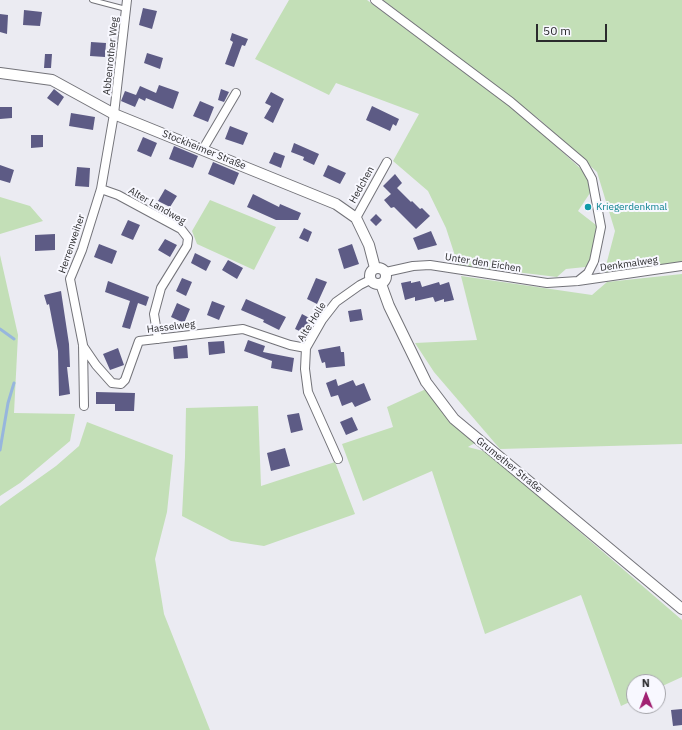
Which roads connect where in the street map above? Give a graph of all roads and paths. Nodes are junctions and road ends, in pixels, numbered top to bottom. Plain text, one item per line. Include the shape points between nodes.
1 (92, 0) edge
2 (127, 0) edge
3 (375, 0) edge
4 (126, 9) junction
5 (0, 73) edge
6 (236, 93) dead end
7 (114, 114) junction
8 (203, 149) junction
9 (387, 162) dead end
10 (101, 189) junction
11 (356, 218) junction
12 (682, 266) edge
13 (375, 268) junction
14 (386, 272) junction
15 (370, 280) junction
16 (578, 281) junction
17 (381, 284) junction
18 (158, 339) junction
19 (83, 345) junction
20 (306, 348) junction
21 (84, 406) dead end
22 (338, 459) dead end
23 (682, 609) edge

1 - 4 lane
2 - 4 street, Abbenrother Weg
3 - 16 street via 511,102 583,163 592,179 601,226 594,261 588,273
4 - 7 street, Abbenrother Weg
5 - 7 street, Stockheimer Straße via 52,80
6 - 8 street
7 - 8 street, Stockheimer Straße
7 - 10 street, Herrenweiher
8 - 11 street, Stockheimer Straße via 336,204
9 - 11 street, Hedchen
10 - 18 street, Alter Landweg via 118,195 181,229 188,238 187,246 161,288 154,314
10 - 19 street, Herrenweiher via 70,279
11 - 13 street, Stockheimer Straße via 369,245
12 - 16 street, Denkmalweg
13 - 14 street
13 - 15 street via 370,274
14 - 16 street, Unter den Eichen via 430,265 547,283
14 - 17 street via 386,279
15 - 17 street via 374,284
15 - 20 street, Alte Holle via 336,302
17 - 23 street, Grumether Straße via 392,313 426,382 454,419
18 - 19 street, Hasselweg via 139,341 125,380 120,384 112,383
18 - 20 street, Hasselweg via 243,329
19 - 21 street, Herrenweiher
20 - 22 street, Alte Holle via 304,369 308,392

